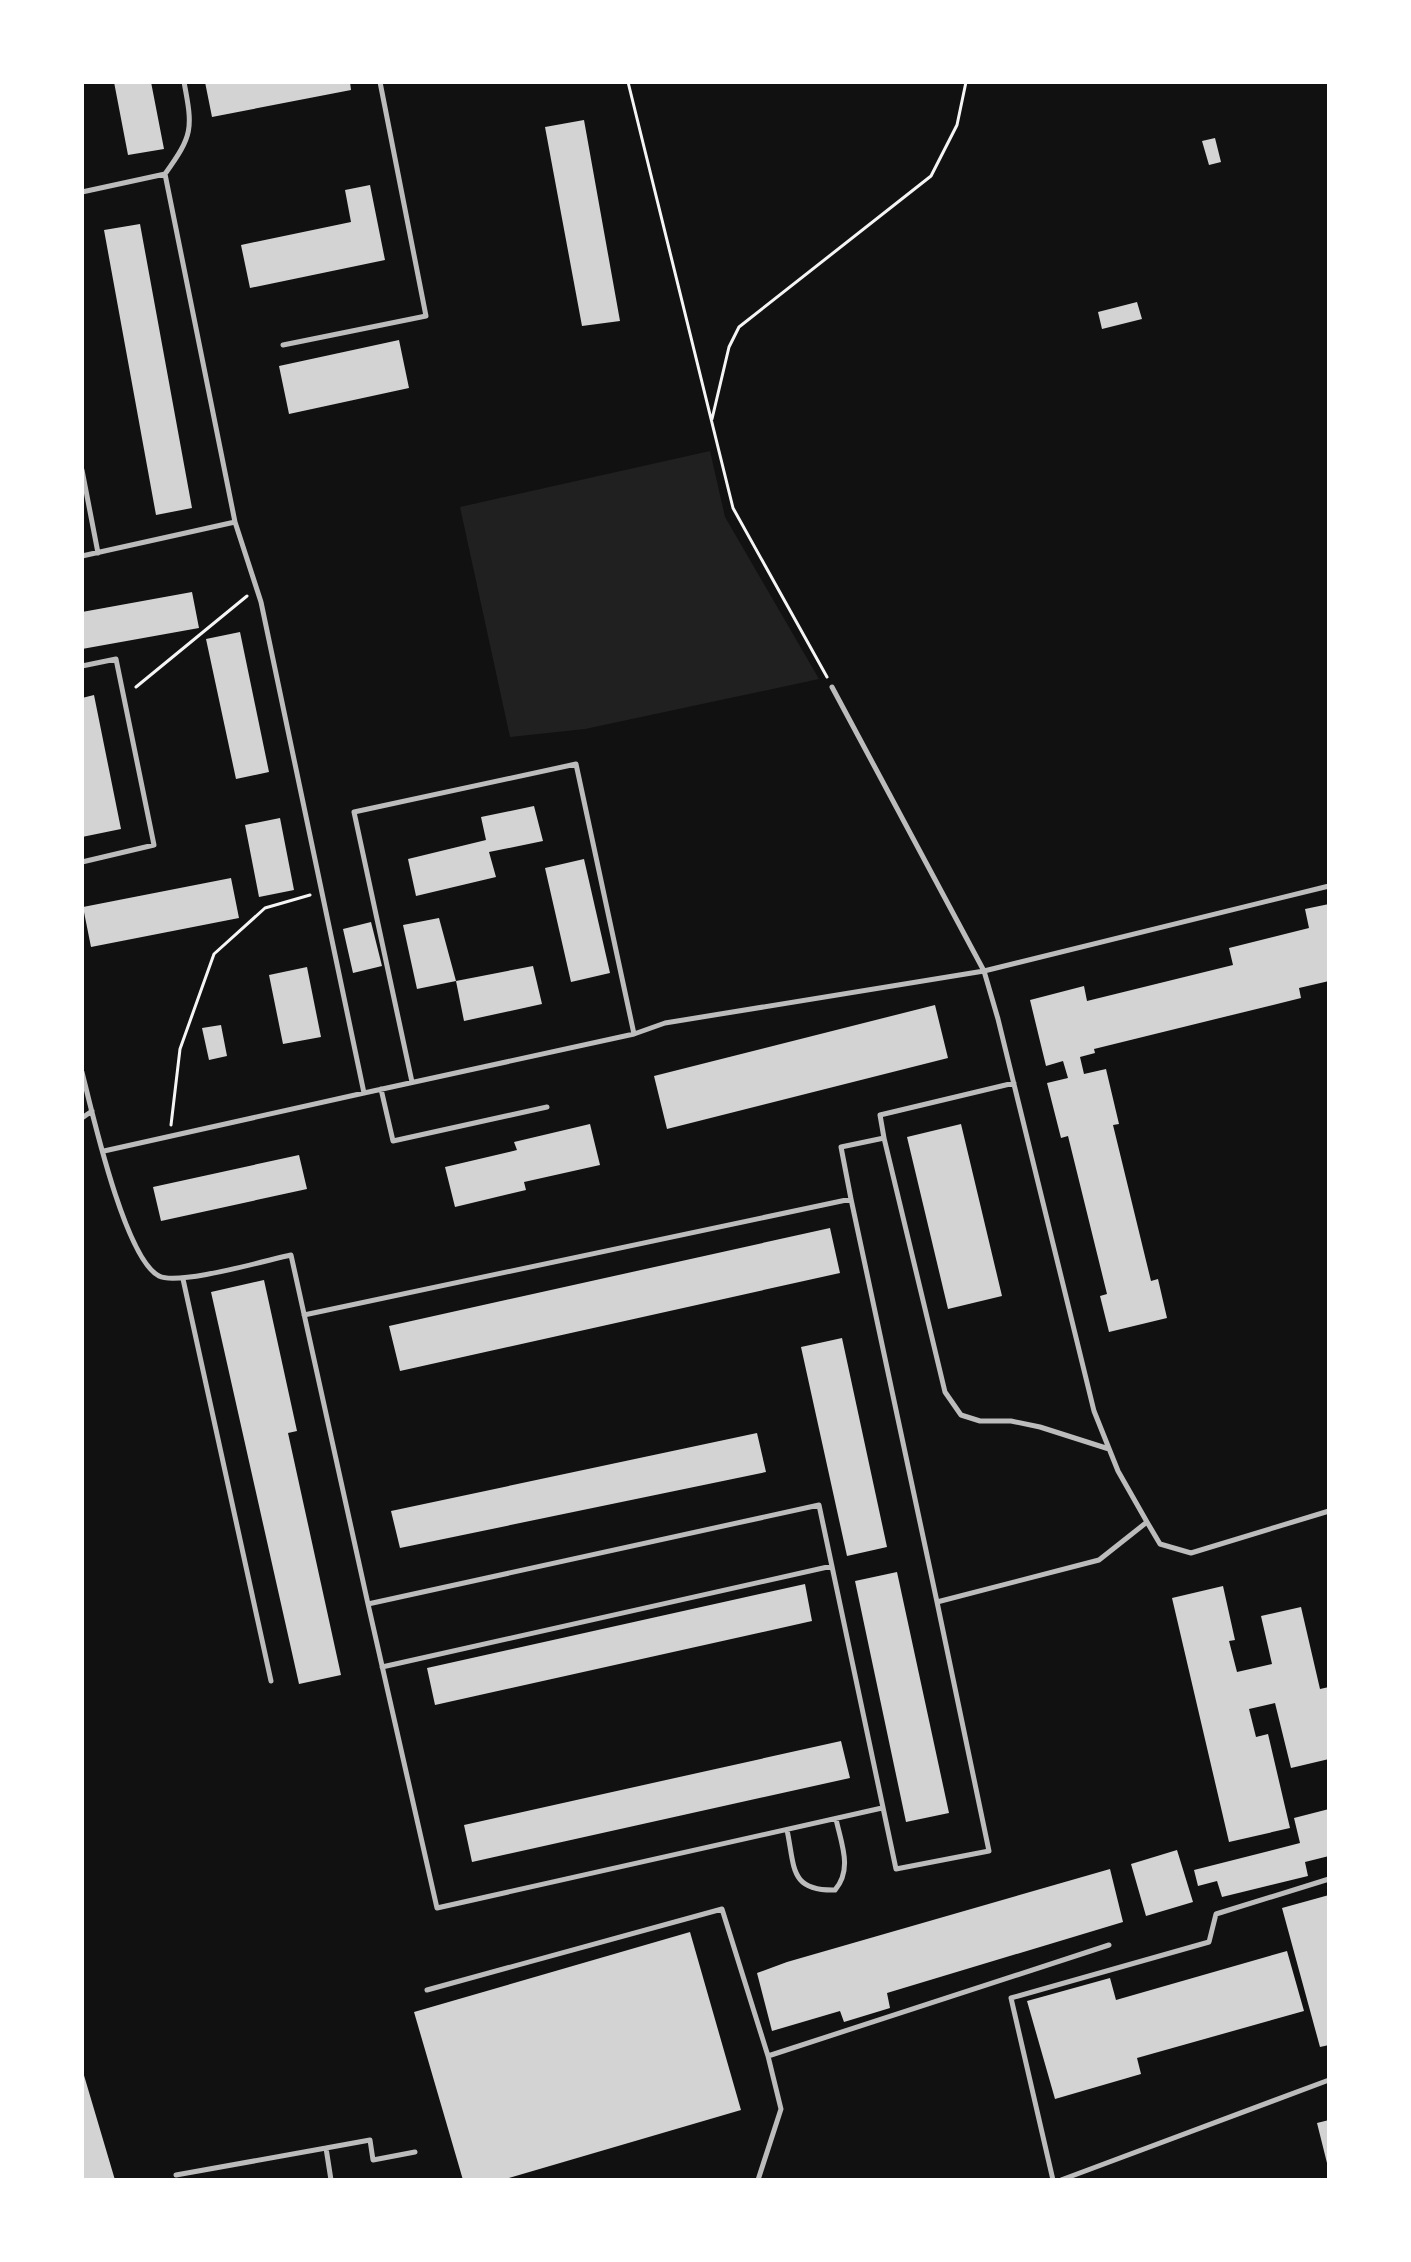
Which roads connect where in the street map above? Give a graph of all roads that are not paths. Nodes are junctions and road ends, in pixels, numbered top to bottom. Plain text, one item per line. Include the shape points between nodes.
1 (184, 82) edge
2 (380, 82) edge
3 (165, 174) junction
4 (82, 192) edge
5 (283, 345) dead end
6 (82, 470) edge
7 (235, 522) junction
8 (98, 553) junction
9 (82, 556) edge
10 (82, 666) edge
11 (832, 687) road end
12 (82, 862) edge
13 (1329, 886) edge
14 (984, 971) junction
15 (634, 1034) junction
16 (82, 1072) edge
17 (412, 1082) junction
18 (1014, 1083) junction
19 (381, 1089) junction
20 (364, 1093) junction
21 (547, 1107) dead end
22 (92, 1111) junction
23 (82, 1118) edge
24 (884, 1138) junction
25 (104, 1151) junction
26 (851, 1199) junction
27 (183, 1279) junction
28 (304, 1315) junction
29 (1110, 1449) junction
30 (1329, 1511) edge
31 (1147, 1522) junction
32 (832, 1566) junction
33 (937, 1602) junction
34 (368, 1604) junction
35 (382, 1667) junction
36 (271, 1681) dead end
37 (882, 1808) junction
38 (836, 1819) junction
39 (787, 1830) junction
40 (1329, 1879) edge
41 (1109, 1945) dead end
42 (427, 1990) dead end
43 (768, 2056) junction
44 (1329, 2080) edge
45 (326, 2148) junction
46 (415, 2152) dead end
47 (176, 2175) dead end
48 (331, 2180) edge
49 (758, 2180) edge
50 (1053, 2180) edge
51 (1061, 2180) edge

1 - 3 lane via 190,133
2 - 5 lane via 426,316
3 - 4 lane
3 - 7 lane
6 - 8 lane
7 - 8 lane
7 - 20 lane via 256,589
8 - 9 lane
10 - 12 lane via 116,659 154,845
11 - 14 lane
13 - 14 lane
14 - 15 lane via 665,1023
14 - 18 lane
15 - 17 lane
15 - 17 lane via 576,764 354,812
16 - 22 lane
17 - 19 lane
18 - 24 lane via 880,1115
18 - 29 lane via 1094,1411
19 - 20 lane
19 - 21 lane via 393,1141
20 - 25 lane
22 - 23 lane
22 - 25 lane
24 - 26 lane via 841,1147
24 - 29 lane via 945,1392 961,1415 1040,1427
25 - 27 lane via 129,1235 144,1263 160,1277
26 - 28 lane
26 - 33 lane
27 - 28 lane via 291,1255
27 - 36 lane
28 - 34 lane
29 - 31 lane
30 - 31 lane via 1191,1553 1160,1544
31 - 33 lane via 1099,1560
32 - 34 lane via 819,1505
32 - 35 lane
32 - 37 lane
33 - 37 lane via 989,1851 896,1869
34 - 35 lane
35 - 39 lane via 437,1908
37 - 38 lane
38 - 39 lane
38 - 39 lane via 846,1866 835,1890 805,1887 797,1877
40 - 50 lane via 1216,1914 1209,1942 1011,1998
41 - 43 lane
42 - 43 lane via 722,1909
43 - 49 lane via 781,2109
44 - 51 lane
45 - 46 lane via 370,2140 373,2160
45 - 47 lane
45 - 48 lane

